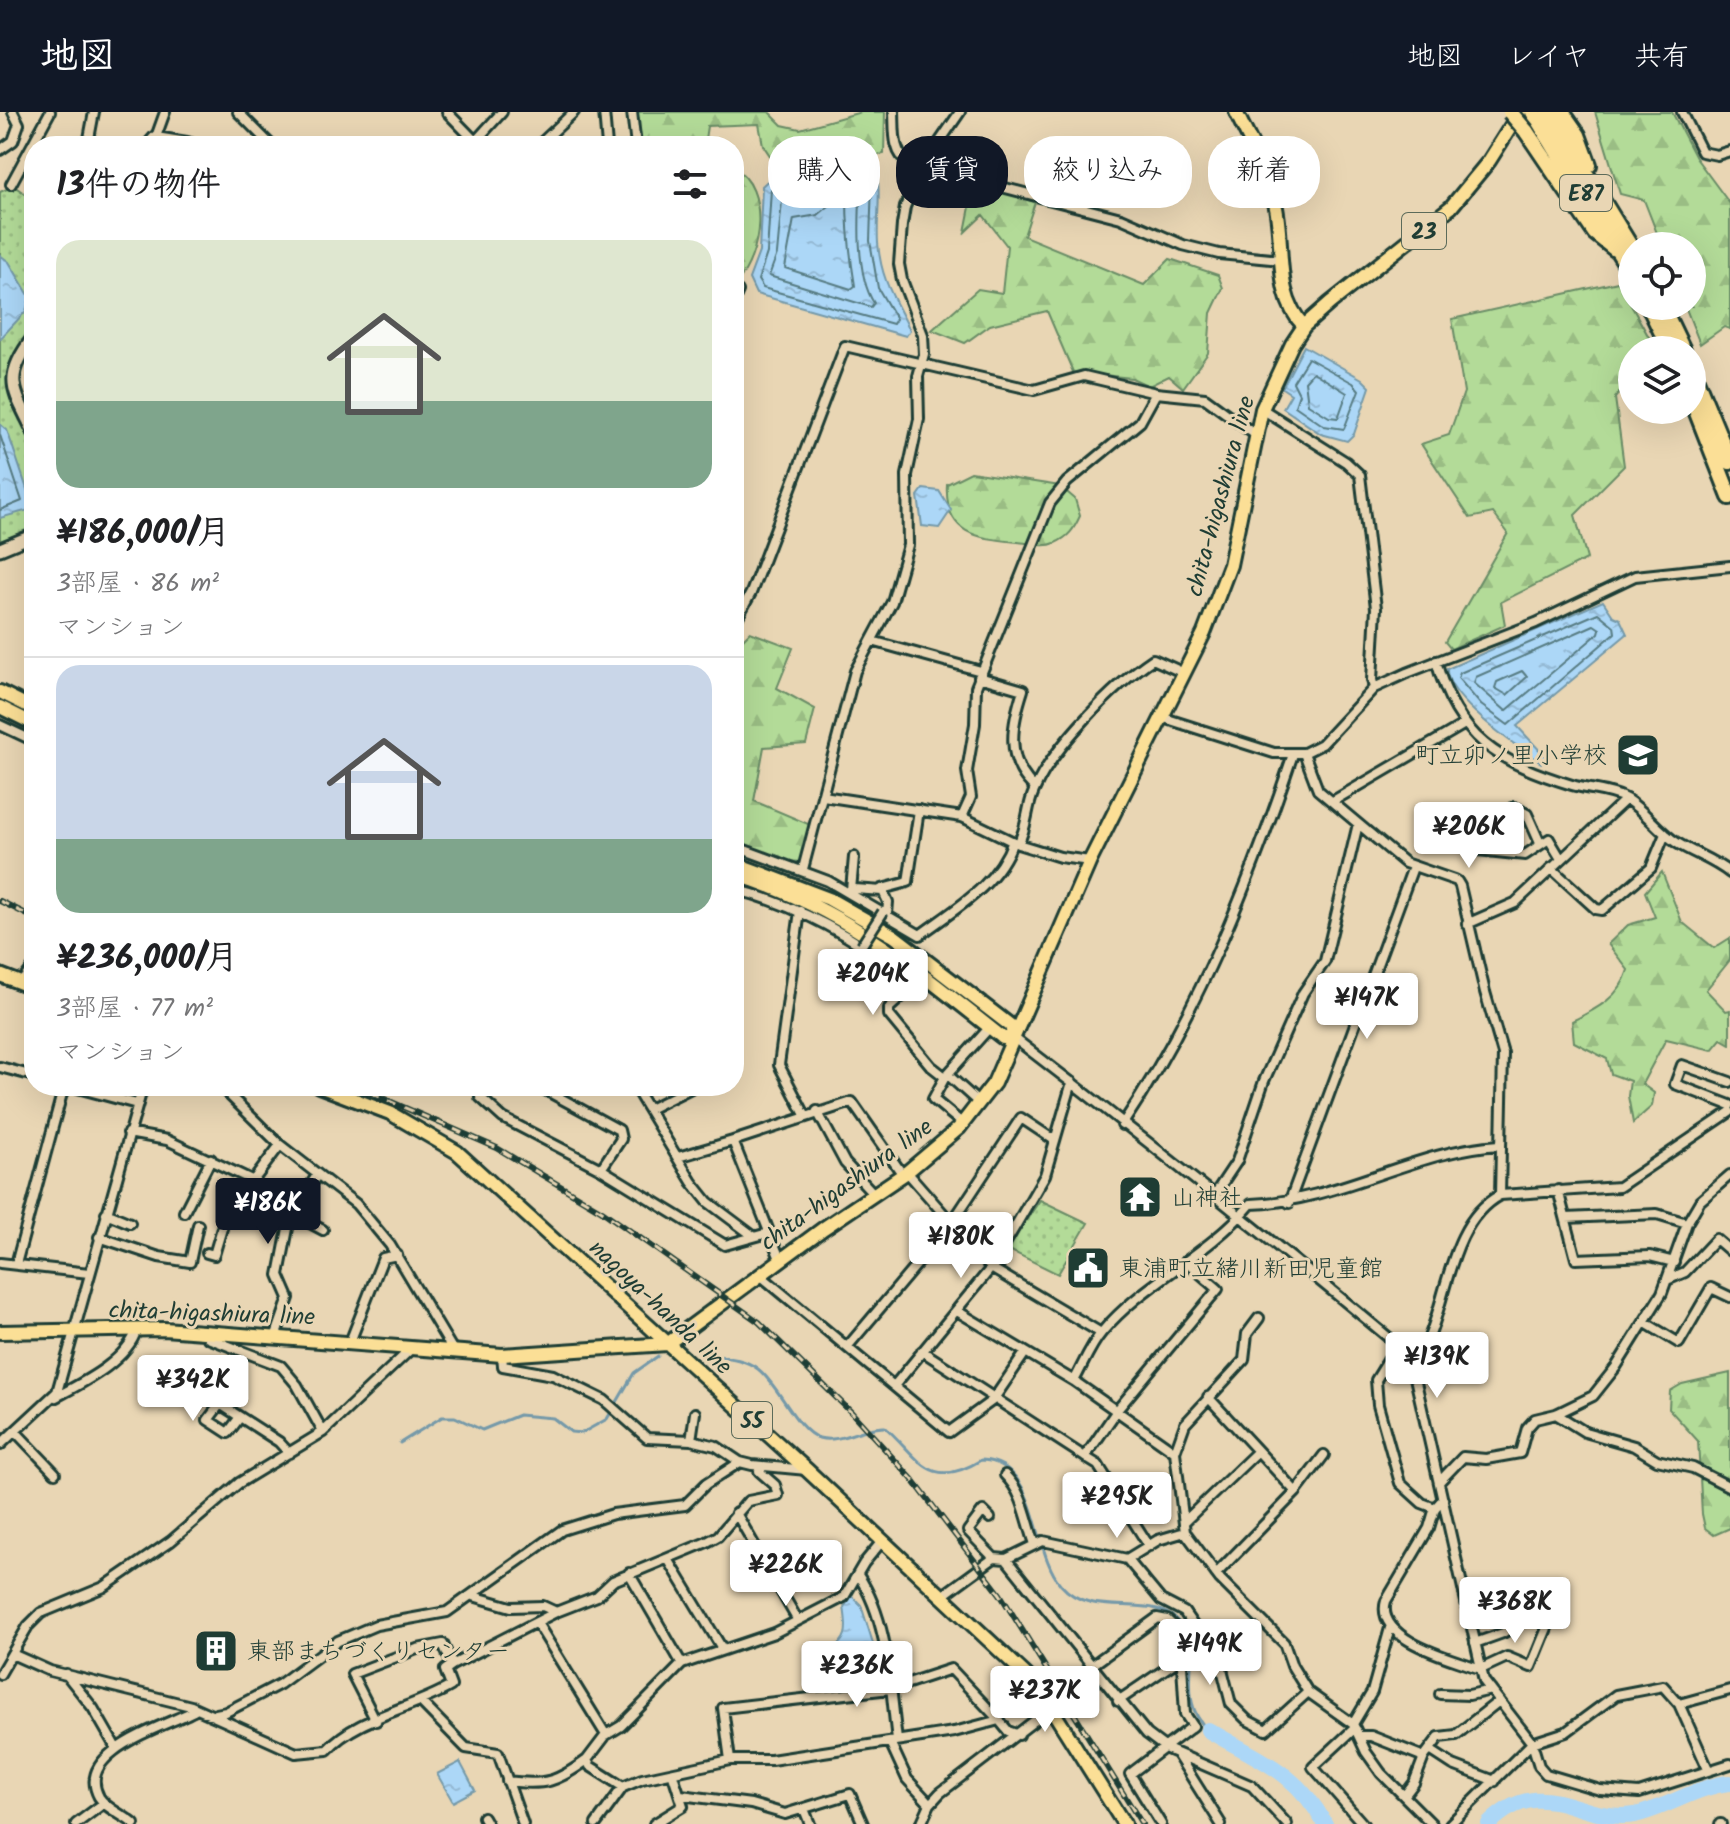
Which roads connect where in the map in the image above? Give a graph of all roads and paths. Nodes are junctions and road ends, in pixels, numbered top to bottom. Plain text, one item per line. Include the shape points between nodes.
1 (13, 112) edge
2 (50, 112) edge
3 (94, 112) edge
4 (165, 112) edge
5 (238, 112) edge
6 (447, 112) edge
7 (502, 112) edge
8 (574, 112) edge
9 (604, 112) edge
10 (632, 112) edge
11 (894, 112) edge
12 (960, 112) edge
13 (1236, 112) edge
14 (1510, 112) edge
15 (1520, 112) edge
16 (1562, 112) edge
17 (1682, 112) edge
18 (1539, 113) edge
19 (37, 136) edge
20 (90, 136) edge
21 (154, 136) edge
22 (262, 136) edge
23 (468, 136) edge
24 (482, 136) edge
25 (549, 136) edge
26 (606, 136) edge
27 (635, 136) edge
28 (897, 136) edge
29 (944, 136) edge
30 (0, 150) edge
31 (1730, 151) edge
32 (24, 160) edge
33 (11, 184) dead end
34 (1008, 188) edge
35 (1599, 192) junction
36 (905, 208) edge
37 (1618, 233) edge
38 (1618, 238) edge
39 (1618, 247) edge
40 (1282, 260) junction
41 (1304, 326) junction
42 (24, 353) edge
43 (923, 363) junction
44 (1156, 393) junction
45 (1706, 404) edge
46 (1262, 409) junction
47 (24, 412) edge
48 (1701, 424) edge
49 (1258, 437) junction
50 (1730, 462) edge
51 (1730, 497) edge
52 (24, 539) edge
53 (0, 549) edge
54 (1730, 566) edge
55 (744, 601) edge
56 (872, 641) junction
57 (1436, 661) junction
58 (1184, 673) junction
59 (980, 674) junction
60 (1374, 688) junction
61 (0, 692) edge
62 (24, 704) edge
63 (0, 707) edge
64 (1161, 717) junction
65 (24, 719) edge
66 (0, 725) edge
67 (1463, 725) junction
68 (24, 736) edge
69 (1304, 753) junction
70 (1293, 754) junction
71 (1035, 788) junction
72 (823, 796) junction
73 (1626, 799) junction
74 (1333, 801) junction
75 (1514, 807) dead end
76 (919, 810) junction
77 (962, 817) junction
78 (1358, 824) junction
79 (1665, 834) junction
80 (1016, 843) junction
81 (1540, 843) junction
82 (744, 849) edge
83 (1468, 849) dead end
84 (854, 857) dead end
85 (1561, 859) junction
86 (1090, 861) junction
87 (744, 867) edge
88 (1413, 867) junction
89 (1551, 868) junction
90 (803, 869) junction
91 (1730, 873) edge
92 (744, 878) edge
93 (850, 891) junction
94 (882, 891) junction
95 (744, 892) edge
96 (800, 911) junction
97 (885, 914) junction
98 (1467, 924) junction
99 (862, 945) junction
100 (0, 975) edge
101 (24, 979) edge
102 (20, 984) junction
103 (24, 985) edge
104 (990, 1027) junction
105 (1014, 1038) junction
106 (0, 1067) edge
107 (24, 1073) edge
108 (947, 1076) junction
109 (1072, 1082) junction
110 (1730, 1082) edge
111 (61, 1096) edge
112 (107, 1096) edge
113 (140, 1096) edge
114 (230, 1096) edge
115 (345, 1096) edge
116 (480, 1096) edge
117 (556, 1096) edge
118 (641, 1096) edge
119 (675, 1096) edge
120 (979, 1103) junction
121 (137, 1104) junction
122 (1730, 1105) edge
123 (649, 1109) junction
124 (817, 1111) junction
125 (1730, 1112) edge
126 (805, 1115) junction
127 (963, 1124) junction
128 (1122, 1125) junction
129 (128, 1133) junction
130 (1054, 1140) junction
131 (733, 1141) junction
132 (280, 1145) junction
133 (1500, 1145) junction
134 (678, 1157) junction
135 (211, 1159) junction
136 (601, 1169) junction
137 (905, 1174) junction
138 (317, 1175) junction
139 (1730, 1175) edge
140 (254, 1181) junction
141 (1558, 1190) junction
142 (874, 1194) junction
143 (1215, 1194) junction
144 (1500, 1195) junction
145 (1289, 1203) junction
146 (184, 1212) dead end
147 (106, 1213) junction
148 (293, 1214) junction
149 (1240, 1217) junction
150 (1566, 1218) junction
151 (130, 1223) dead end
152 (1687, 1223) junction
153 (951, 1224) junction
154 (198, 1225) dead end
155 (323, 1230) dead end
156 (768, 1233) junction
157 (752, 1235) junction
158 (99, 1237) junction
159 (1730, 1251) edge
160 (207, 1253) dead end
161 (397, 1255) junction
162 (780, 1259) junction
163 (1674, 1262) junction
164 (0, 1263) edge
165 (1188, 1263) junction
166 (16, 1264) junction
167 (991, 1268) junction
168 (89, 1273) junction
169 (760, 1275) junction
170 (1669, 1279) junction
171 (1730, 1297) edge
172 (957, 1311) junction
173 (1259, 1318) dead end
174 (1644, 1322) junction
175 (137, 1329) junction
176 (76, 1331) junction
177 (207, 1331) junction
178 (0, 1332) edge
179 (1101, 1333) junction
180 (276, 1335) junction
181 (350, 1342) junction
182 (667, 1344) junction
183 (848, 1346) junction
184 (1397, 1346) junction
185 (412, 1348) junction
186 (922, 1351) junction
187 (454, 1352) junction
188 (1025, 1353) junction
189 (502, 1355) junction
190 (1411, 1364) junction
191 (1074, 1381) junction
192 (894, 1386) junction
193 (1208, 1397) junction
194 (52, 1399) junction
195 (993, 1400) junction
196 (1118, 1409) junction
197 (695, 1413) dead end
198 (1556, 1414) junction
199 (240, 1417) dead end
200 (15, 1431) junction
201 (323, 1432) junction
202 (691, 1440) junction
203 (0, 1445) edge
204 (1258, 1451) junction
205 (1175, 1452) junction
206 (289, 1453) junction
207 (1324, 1455) dead end
208 (1085, 1457) junction
209 (740, 1462) junction
210 (759, 1467) junction
211 (807, 1470) junction
212 (55, 1473) dead end
213 (1005, 1475) dead end
214 (1439, 1482) junction
215 (1730, 1487) edge
216 (1296, 1492) junction
217 (1443, 1499) junction
218 (1435, 1508) junction
219 (736, 1513) junction
220 (990, 1518) dead end
221 (1184, 1527) junction
222 (883, 1540) junction
223 (1039, 1543) junction
224 (1149, 1546) junction
225 (994, 1558) junction
226 (668, 1559) junction
227 (1006, 1559) junction
228 (1127, 1559) junction
229 (629, 1573) junction
230 (1216, 1574) junction
231 (858, 1575) junction
232 (473, 1596) junction
233 (942, 1596) junction
234 (556, 1612) junction
235 (797, 1619) junction
236 (537, 1623) junction
237 (1390, 1628) junction
238 (1475, 1643) junction
239 (723, 1650) junction
240 (12, 1654) junction
241 (1183, 1657) junction
242 (682, 1664) junction
243 (452, 1665) junction
244 (1091, 1666) junction
245 (1481, 1669) junction
246 (0, 1674) edge
247 (66, 1674) junction
248 (890, 1689) junction
249 (1491, 1690) junction
250 (1730, 1690) edge
251 (1308, 1692) junction
252 (1440, 1694) dead end
253 (1118, 1701) junction
254 (1499, 1701) junction
255 (422, 1703) junction
256 (1679, 1704) junction
257 (1051, 1708) junction
258 (197, 1709) junction
259 (212, 1714) junction
260 (999, 1720) junction
261 (376, 1721) junction
262 (1356, 1729) junction
263 (606, 1735) junction
264 (1019, 1735) junction
265 (894, 1741) junction
266 (1532, 1743) junction
267 (116, 1748) junction
268 (1170, 1750) junction
269 (1427, 1754) junction
270 (587, 1760) junction
271 (730, 1760) junction
272 (1730, 1764) edge
273 (1708, 1769) junction
274 (673, 1775) junction
275 (507, 1781) junction
276 (1495, 1781) junction
277 (623, 1787) junction
278 (681, 1795) junction
279 (1404, 1796) junction
280 (104, 1803) junction
281 (930, 1804) junction
282 (804, 1809) junction
283 (601, 1822) edge
284 (76, 1824) edge
285 (134, 1824) edge
286 (523, 1824) edge
287 (654, 1824) edge
288 (810, 1824) edge
289 (863, 1824) edge
290 (921, 1824) edge
291 (1124, 1824) edge
292 (1161, 1824) edge
293 (1221, 1824) edge
294 (1287, 1824) edge
295 (1363, 1824) edge
296 (1432, 1824) edge
297 (1450, 1824) edge

1 - 30 street via 19,124 13,141
2 - 19 street
3 - 20 street
4 - 21 street
5 - 22 street
6 - 23 street
7 - 24 street
8 - 25 street
9 - 26 street
10 - 27 street
11 - 28 street
12 - 29 street
13 - 40 main road via 1267,176
14 - 39 highway, bridge via 1595,233
15 - 41 main road, 23 via 1451,207
16 - 35 highway via 1578,135
17 - 31 street via 1702,152
18 - 35 highway, E87
18 - 38 highway, E87
32 - 33 street
34 - 40 street via 1121,218 1183,245
35 - 37 highway, E87
36 - 43 street via 899,264 923,335
40 - 41 main road via 1289,311
41 - 46 main road, chita-higashiura line
42 - 47 street via 14,369 12,387
43 - 44 street via 1034,390 1084,376
43 - 55 street via 845,346
43 - 56 street via 907,475 908,545 892,602
44 - 49 street via 1205,398
44 - 59 street via 1140,422 1067,482 1050,503
45 - 50 highway
46 - 49 main road, chita-higashiura line
46 - 60 street via 1360,475 1376,608
48 - 51 highway
49 - 58 main road, chita-higashiura line via 1230,565
52 - 53 street
54 - 57 street via 1635,576 1536,623
56 - 59 street
56 - 72 street via 855,671
57 - 60 street
57 - 67 street
58 - 64 main road, chita-higashiura line
58 - 71 street via 1153,659 1113,689
59 - 71 street via 1023,690 1011,737 1023,773
59 - 77 street via 967,771 971,797
60 - 69 street via 1322,744
61 - 62 main road
63 - 65 main road
64 - 70 street via 1274,753
64 - 86 main road, chita-higashiura line
66 - 68 street
67 - 73 street via 1503,757 1543,775
67 - 74 street
69 - 70 street
69 - 74 street via 1318,790
70 - 128 street via 1255,867 1203,984 1179,1036
71 - 80 street via 1027,827
72 - 76 street
72 - 90 street
73 - 79 street
73 - 85 street
74 - 78 street
75 - 81 street via 1527,814
76 - 77 street
76 - 94 street via 908,882
77 - 80 street
78 - 88 street
78 - 143 street via 1325,961 1303,993 1264,1081 1241,1153
79 - 89 street via 1651,868 1602,910
79 - 91 street
80 - 86 street
80 - 97 street via 976,894 920,935
81 - 83 street via 1525,855
81 - 85 street via 1549,839
82 - 90 street
84 - 93 street
85 - 89 street
86 - 105 main road, chita-higashiura line
87 - 105 main road via 829,899 894,936 1011,1026
88 - 98 street via 1457,881
88 - 145 street
89 - 98 street via 1505,910
90 - 93 street
92 - 104 main road via 848,921
93 - 94 street
93 - 97 street
94 - 97 street via 888,902
95 - 96 street
96 - 99 street
96 - 126 street via 779,1065
97 - 99 street, bridge
98 - 133 street via 1503,1054
99 - 108 street via 909,978 911,988 889,1008 889,1015 931,1066
100 - 102 main road
101 - 102 street
102 - 103 main road
104 - 105 main road via 1003,1038
104 - 108 street
105 - 109 street
105 - 120 main road, chita-higashiura line
106 - 107 street
108 - 120 street
108 - 127 street via 933,1099
109 - 128 street
109 - 130 street
110 - 122 street via 1682,1065 1675,1084
111 - 166 street
112 - 121 street
113 - 121 street
114 - 132 street
115 - 182 main road, nagoya-handa line / 55 via 390,1113 457,1152
116 - 136 street via 503,1118
117 - 136 street via 619,1130 621,1139
118 - 123 street
119 - 123 street
120 - 127 main road, chita-higashiura line
121 - 129 street
123 - 134 street
124 - 126 street
124 - 137 street via 852,1102
124 - 142 street via 845,1163
125 - 141 street via 1619,1187
126 - 131 street
127 - 137 main road, chita-higashiura line
128 - 143 street
129 - 135 street via 167,1140
129 - 147 street
130 - 153 street via 1021,1118
130 - 167 street via 1045,1175
131 - 134 street
131 - 156 street
132 - 138 street
132 - 140 street
133 - 144 street
133 - 145 street via 1444,1152
134 - 157 street via 708,1202
135 - 140 street
135 - 146 street
136 - 157 street via 725,1245
137 - 142 main road, chita-higashiura line
137 - 153 street
138 - 148 street
138 - 161 street via 356,1204
139 - 152 street via 1700,1201
140 - 160 street via 228,1208 214,1255
141 - 144 street
141 - 150 street
142 - 162 main road, chita-higashiura line
143 - 149 street
144 - 190 street via 1484,1204 1467,1226 1425,1349
145 - 149 street via 1251,1204
147 - 151 street
147 - 158 street
148 - 155 street
148 - 180 street via 279,1275 289,1298
149 - 165 street
149 - 184 street
150 - 152 street via 1657,1214
150 - 163 street via 1576,1259 1650,1256
152 - 163 street
153 - 167 street
153 - 183 street
154 - 158 street via 190,1262
156 - 157 street
156 - 162 street
158 - 168 street
159 - 170 street via 1716,1239 1685,1272
161 - 181 street via 383,1258
161 - 187 street
162 - 169 main road, chita-higashiura line
163 - 170 street
164 - 166 street
165 - 179 street via 1143,1294
165 - 196 street via 1218,1289
166 - 168 street
167 - 172 street
167 - 179 street
168 - 176 street
169 - 182 main road, chita-higashiura line
169 - 183 street
170 - 174 street
171 - 174 street via 1711,1288 1679,1343
172 - 186 street
172 - 188 street
173 - 193 street via 1247,1334 1244,1360
174 - 198 street via 1598,1391
175 - 176 main road, chita-higashiura line
175 - 177 main road, chita-higashiura line
175 - 194 street via 133,1343 116,1357
176 - 178 main road, chita-higashiura line
176 - 194 street
177 - 180 main road, chita-higashiura line
177 - 201 street via 208,1338 281,1366
179 - 191 street
180 - 181 main road, chita-higashiura line
181 - 185 main road, chita-higashiura line
182 - 189 main road, chita-higashiura line
182 - 211 main road, nagoya-handa line / 55
183 - 192 street
184 - 190 street
184 - 218 street via 1376,1380 1378,1405 1400,1483
185 - 187 main road, chita-higashiura line
185 - 201 street
186 - 192 street
186 - 195 street
187 - 189 main road, chita-higashiura line
188 - 191 street
188 - 195 street
189 - 202 street via 503,1366 553,1375 604,1400 647,1438
190 - 214 street
191 - 196 street
192 - 195 street via 949,1432
193 - 204 street
193 - 205 street via 1185,1424
194 - 200 street
195 - 208 street
196 - 205 street
196 - 208 street
197 - 202 street
198 - 214 street via 1531,1423 1520,1453 1463,1457
198 - 215 street via 1585,1432 1693,1468
199 - 206 street
200 - 203 street
200 - 212 street
201 - 206 street
202 - 209 street via 716,1446
204 - 216 street
204 - 221 street
205 - 221 street
206 - 240 street via 239,1483 171,1541 104,1587 41,1613
207 - 216 street
208 - 224 street via 1098,1465
209 - 210 street
209 - 232 street via 685,1505 613,1514 562,1530
210 - 211 street
210 - 219 street via 778,1495 748,1501
211 - 222 main road, nagoya-handa line / 55
213 - 223 street via 1022,1497 1025,1519
214 - 217 street
216 - 230 street
217 - 218 street
217 - 238 street
218 - 237 street via 1429,1528 1386,1601
219 - 226 street via 718,1536
219 - 235 street
220 - 225 street via 983,1511 968,1531
221 - 224 street
221 - 230 street
222 - 231 street
222 - 233 main road, nagoya-handa line / 55
223 - 227 street
223 - 228 street
224 - 228 street
225 - 227 street
225 - 233 street
226 - 229 street
226 - 239 street
227 - 244 street
228 - 251 street via 1161,1600 1184,1612 1221,1665 1231,1704 1247,1720 1266,1730
229 - 234 street via 597,1596
229 - 242 street
230 - 251 street via 1284,1643
231 - 235 street via 844,1597
231 - 248 street via 872,1595 880,1621
232 - 234 street
232 - 259 street via 447,1612 376,1625 338,1641 280,1684
233 - 257 main road, nagoya-handa line / 55 via 1026,1675
234 - 236 street
235 - 239 street via 774,1633
236 - 243 street
236 - 263 street
237 - 245 street via 1432,1652
237 - 262 street
238 - 245 street
238 - 245 street via 1534,1613 1547,1628 1531,1667 1507,1657
239 - 242 street
240 - 246 street
240 - 247 street
241 - 244 street via 1180,1632 1157,1618
241 - 253 street
241 - 268 street via 1185,1714 1193,1726 1167,1743
242 - 263 street
243 - 255 street via 445,1670 451,1686
243 - 261 street via 443,1644 352,1674
244 - 253 street
245 - 249 street
247 - 258 street
247 - 267 street
248 - 260 street via 951,1669
248 - 265 street
248 - 271 street via 723,1708
249 - 252 street
249 - 254 street
250 - 256 street
251 - 262 street
253 - 268 street via 1147,1734
254 - 266 street
254 - 269 street via 1456,1735 1439,1737
255 - 261 street
255 - 275 street via 466,1748 498,1753
256 - 266 street via 1663,1686 1616,1695 1566,1732
256 - 273 street
257 - 264 street
257 - 291 main road, nagoya-handa line / 55
258 - 259 street
258 - 267 street
259 - 261 street via 296,1753 327,1750 339,1737
260 - 264 street
260 - 265 street
262 - 269 street
262 - 279 street via 1381,1773
262 - 295 street via 1313,1767
263 - 270 street
264 - 281 street
265 - 271 street via 771,1760
265 - 281 street via 907,1779
266 - 273 street via 1546,1774 1620,1793 1639,1793
266 - 276 street
267 - 280 street via 96,1776
268 - 292 street via 1130,1774
268 - 293 street
268 - 294 street via 1252,1786
269 - 276 street
269 - 279 street
270 - 275 street via 561,1779 536,1785
270 - 277 street
271 - 274 street
272 - 273 street
274 - 277 street
274 - 278 street
275 - 286 street
276 - 297 street
277 - 283 street
278 - 282 street via 785,1814
278 - 287 street via 683,1806
279 - 296 street
280 - 284 street
280 - 285 street
281 - 290 street
282 - 288 street
282 - 289 street via 850,1794

